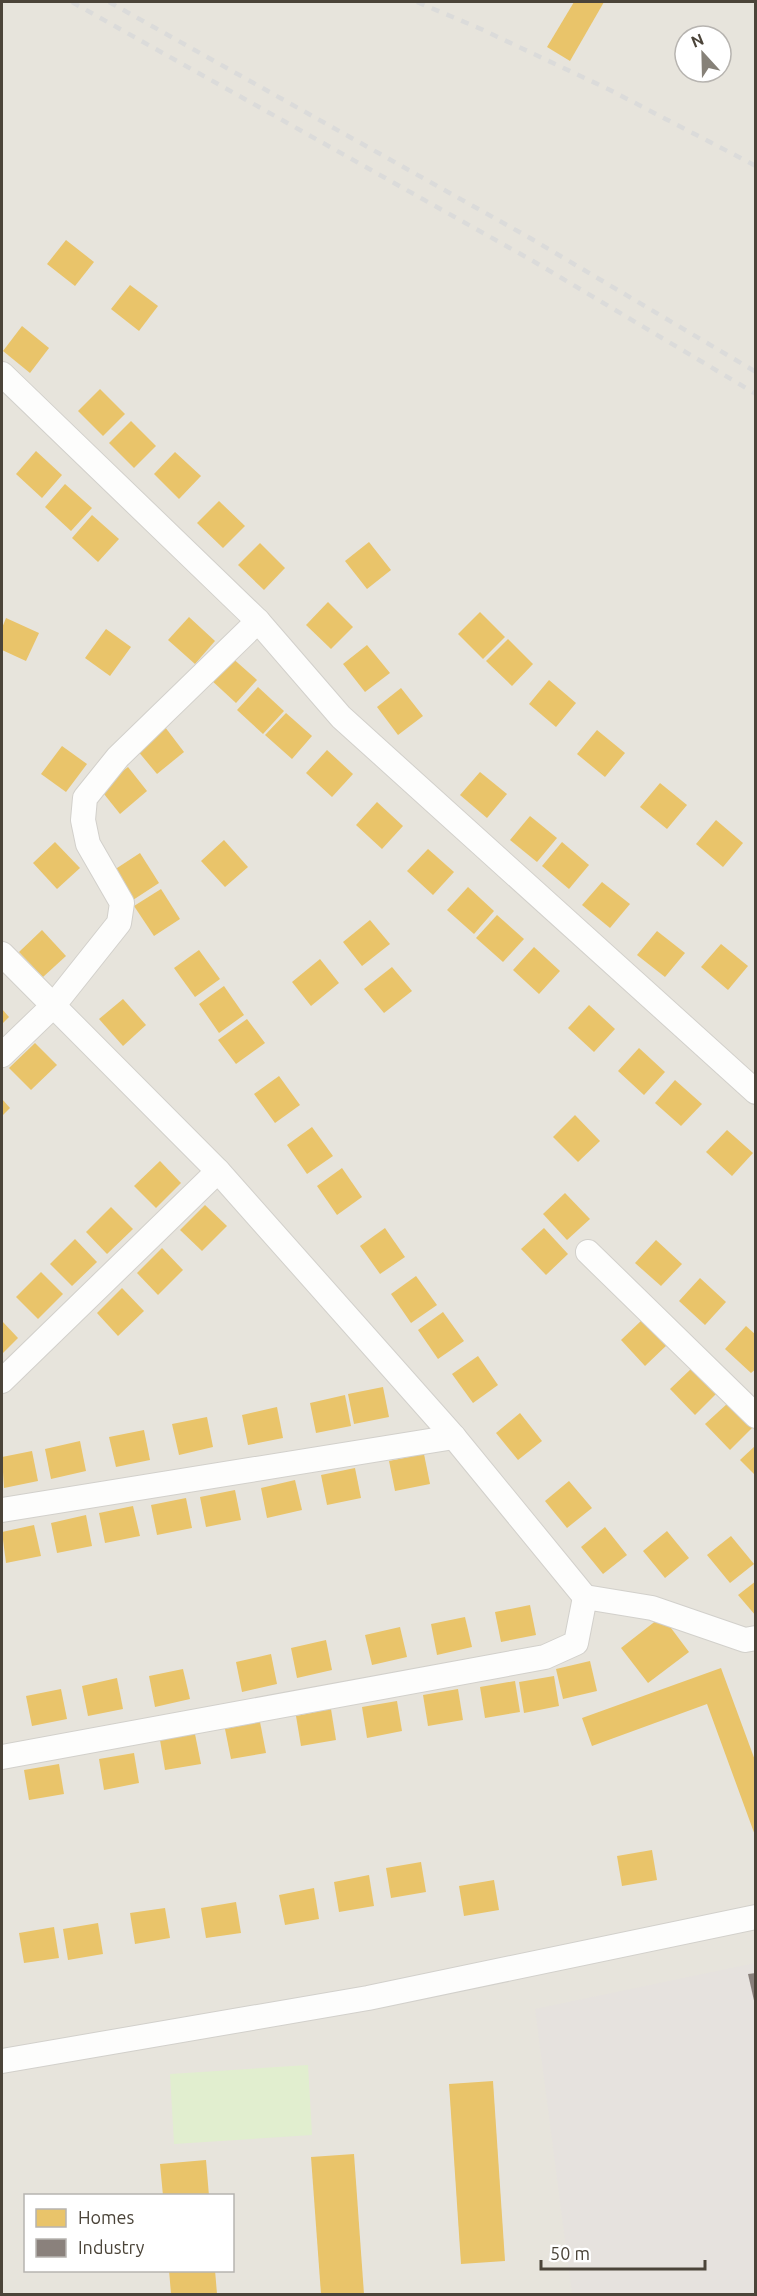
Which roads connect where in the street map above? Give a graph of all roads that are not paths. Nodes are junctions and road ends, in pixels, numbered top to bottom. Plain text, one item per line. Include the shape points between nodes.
1 (2, 375) edge
2 (258, 621) junction
3 (2, 954) edge
4 (53, 1006) junction
5 (2, 1055) edge
6 (756, 1092) edge
7 (218, 1171) junction
8 (588, 1252) dead end
9 (2, 1381) edge
10 (756, 1416) edge
11 (454, 1437) junction
12 (2, 1510) edge
13 (585, 1597) junction
14 (756, 1638) edge
15 (2, 1756) edge
16 (756, 1917) edge
17 (2, 2061) edge

1 - 2 street
2 - 4 street via 118,757 85,798 83,820 88,844 122,903 119,923
2 - 6 street via 341,717
3 - 4 street
4 - 5 street
4 - 7 street
7 - 9 street
7 - 11 street
8 - 10 street
11 - 12 street
11 - 13 street
13 - 14 street via 652,1608 745,1640
13 - 15 street via 576,1643 545,1657
16 - 17 street via 368,1998

